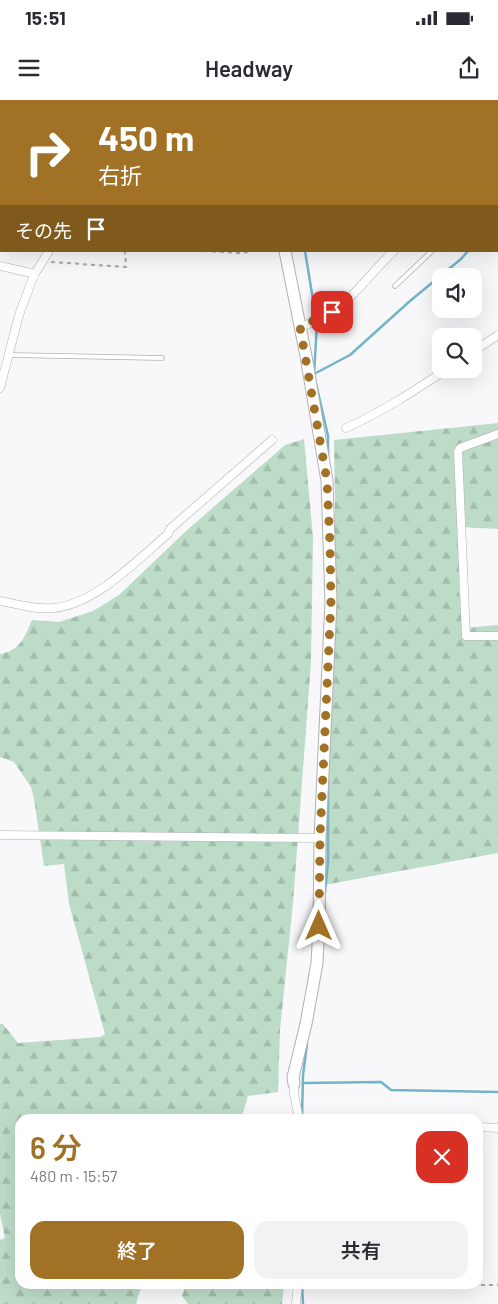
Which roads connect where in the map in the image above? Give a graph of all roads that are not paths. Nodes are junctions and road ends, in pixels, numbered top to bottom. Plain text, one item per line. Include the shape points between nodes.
1 (48, 252) edge
2 (285, 252) edge
3 (393, 252) edge
4 (431, 252) edge
5 (0, 266) edge
6 (35, 274) junction
7 (395, 286) dead end
8 (300, 327) junction
9 (498, 335) edge
10 (482, 346) edge
11 (10, 355) junction
12 (162, 358) dead end
13 (434, 378) edge
14 (0, 388) edge
15 (346, 428) dead end
16 (498, 434) edge
17 (272, 440) dead end
18 (0, 601) edge
19 (498, 636) edge
20 (0, 835) edge
21 (320, 838) junction
22 (294, 1084) joint
23 (298, 1114) edge
24 (483, 1127) edge
25 (498, 1128) edge
26 (298, 1289) edge
27 (296, 1304) edge

1 - 6 street
2 - 8 street
3 - 8 street via 347,300 332,312
4 - 7 lane
5 - 6 street
6 - 11 street via 19,315
8 - 21 street via 327,481 330,544 331,601
9 - 10 street
11 - 12 lane
11 - 14 street
13 - 15 street via 399,401
16 - 19 street via 460,448 458,452 466,636
17 - 18 street via 168,534 94,593 74,604 54,608
20 - 21 street
21 - 22 street via 317,963
22 - 23 street
24 - 25 street
26 - 27 street

